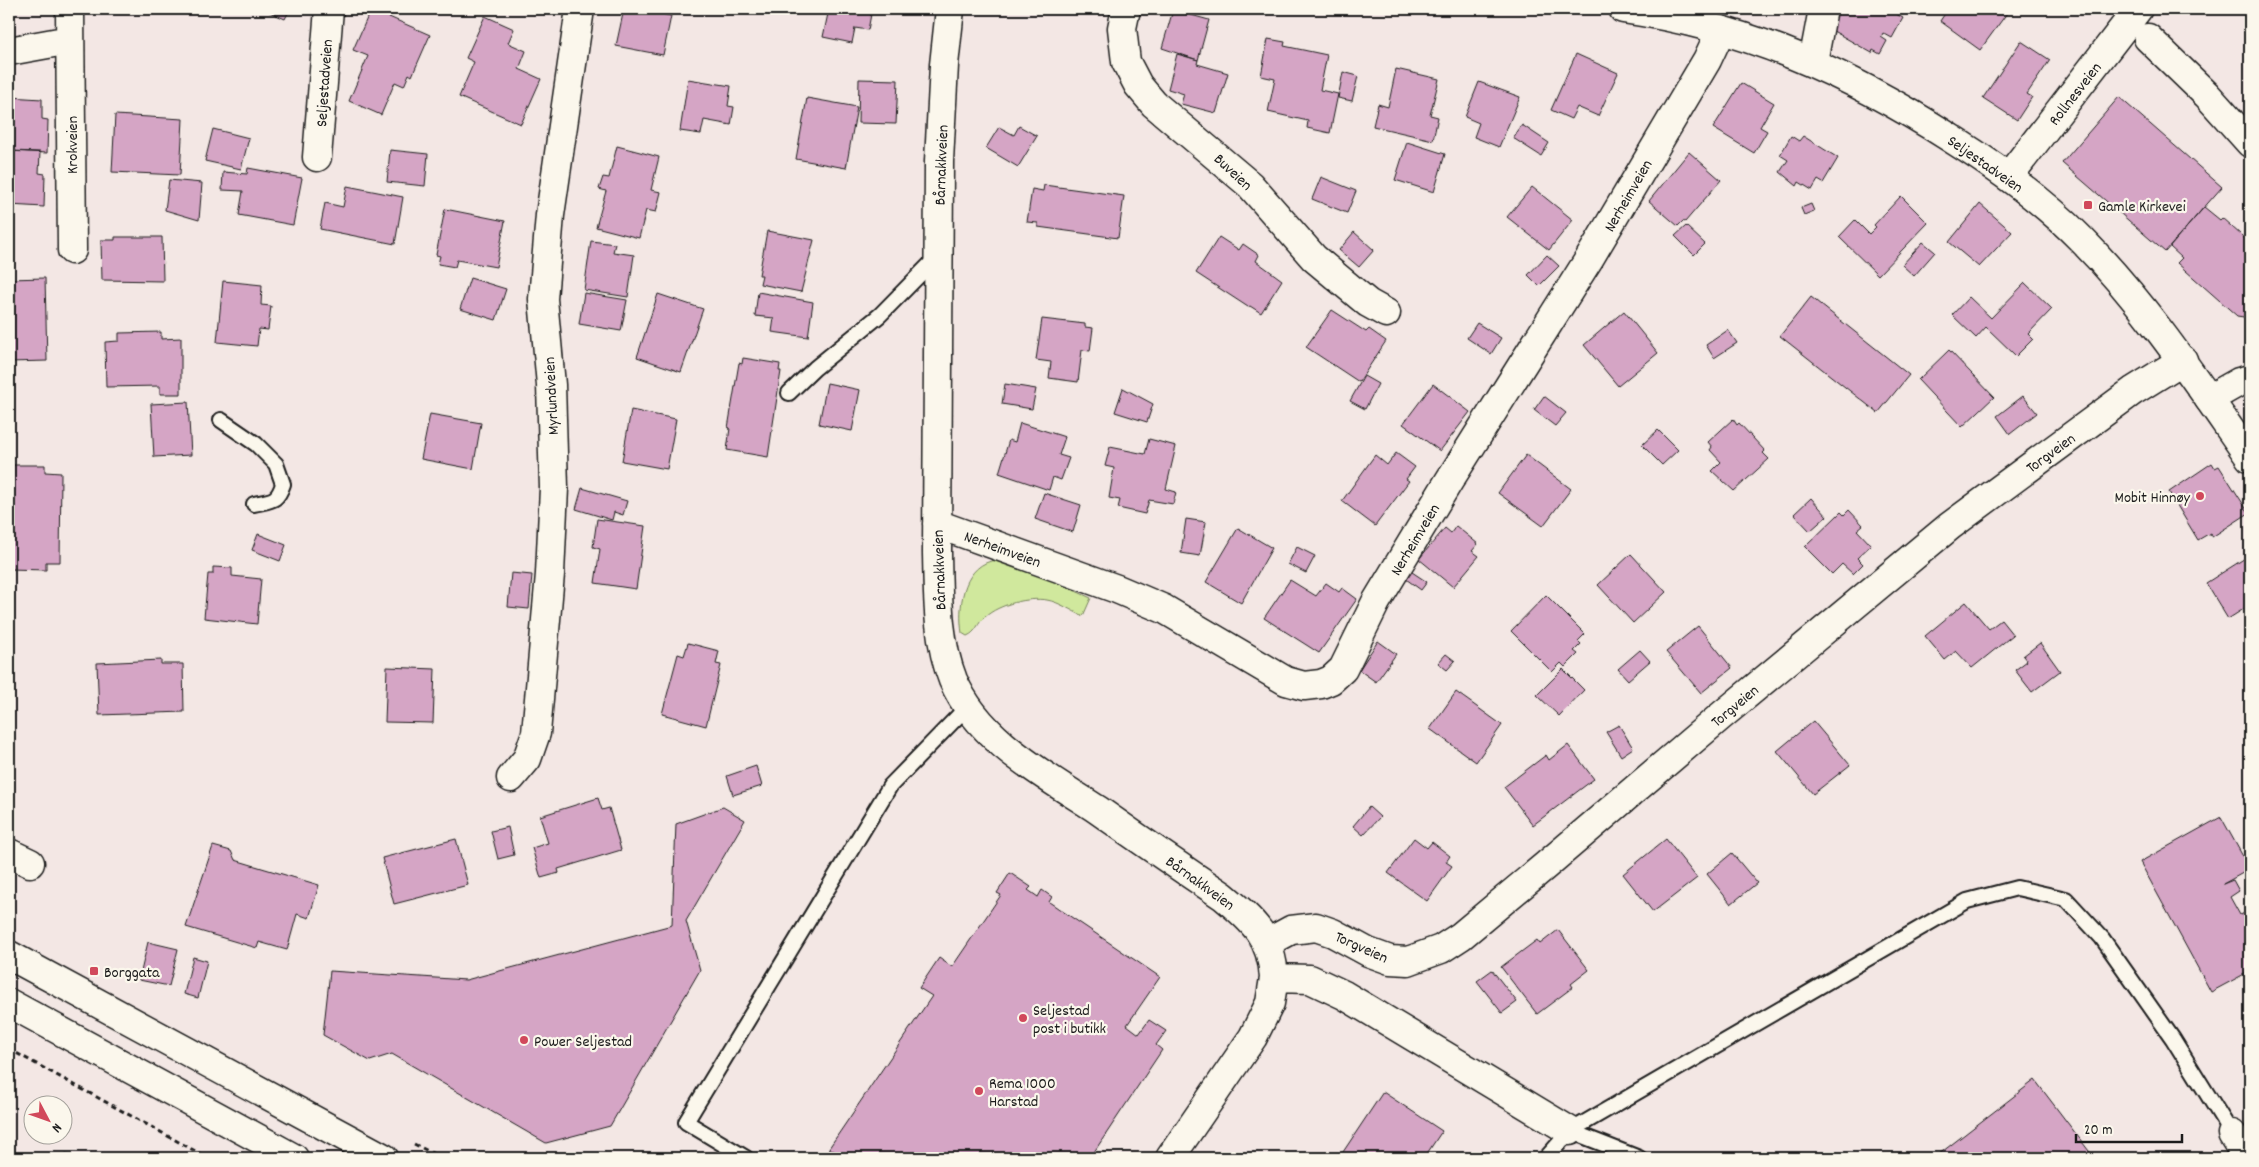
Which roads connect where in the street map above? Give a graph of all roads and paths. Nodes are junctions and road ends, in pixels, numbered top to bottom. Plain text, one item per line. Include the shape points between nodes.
1 (70, 9) edge
2 (329, 9) edge
3 (580, 9) edge
4 (950, 9) edge
5 (1126, 9) edge
6 (1623, 9) edge
7 (1823, 9) edge
8 (2138, 9) edge
9 (1722, 30) junction
10 (2148, 38) dead end
11 (70, 40) junction
12 (9, 51) edge
13 (1813, 62) junction
14 (2250, 143) edge
15 (317, 157) dead end
16 (2009, 176) junction
17 (72, 250) dead end
18 (938, 256) junction
19 (1386, 313) dead end
20 (2183, 360) junction
21 (2250, 379) edge
22 (789, 393) dead end
23 (2209, 399) junction
24 (221, 420) dead end
25 (2250, 458) edge
26 (254, 504) dead end
27 (937, 524) junction
28 (968, 706) junction
29 (511, 778) dead end
30 (1267, 943) junction
31 (9, 955) edge
32 (1274, 978) junction
33 (9, 1003) edge
34 (9, 1049) edge
35 (1570, 1131) junction
36 (2232, 1134) joint
37 (208, 1158) edge
38 (294, 1158) edge
39 (384, 1158) edge
40 (746, 1158) edge
41 (1170, 1158) edge
42 (1546, 1158) edge
43 (1639, 1158) edge
44 (2247, 1158) edge

1 - 11 main road, Krokveien
2 - 15 main road, Seljestadveien
3 - 29 main road, Myrlundveien via 550,215 544,299 554,488 536,733 527,759
4 - 18 main road, Bårnakkveien via 939,161
5 - 19 main road, Buveien via 1122,28 1126,62 1138,85 1154,104 1250,185 1314,258 1368,303
6 - 9 main road, Seljestadveien
7 - 13 main road
8 - 16 main road, Rollnesveien
9 - 13 main road, Seljestadveien via 1764,42
9 - 27 main road, Nerheimveien via 1708,60 1589,259 1376,602 1349,659 1331,680 1304,686 1286,681 1164,609
10 - 14 main road via 2207,95
11 - 12 main road
11 - 17 main road, Krokveien
13 - 16 main road, Seljestadveien via 1917,116
16 - 20 main road, Seljestadveien via 2080,238 2145,310
18 - 22 lane via 880,314
18 - 27 main road, Bårnakkveien
20 - 23 main road, Seljestadveien
20 - 30 main road, Torgveien via 2134,391 1950,526 1537,873 1441,949 1408,961 1390,960 1316,927 1291,930
21 - 23 main road
23 - 25 main road, Seljestadveien
24 - 26 lane via 256,444 276,464 284,484 274,500
27 - 28 main road, Bårnakkveien via 938,613 953,680
28 - 30 main road, Bårnakkveien via 987,730 1022,759 1223,896 1250,919
28 - 40 lane via 890,786 686,1122
30 - 32 main road, Bårnakkveien via 1273,959
31 - 39 main road
32 - 35 main road via 1310,979 1344,995
32 - 41 main road, Bårnakkveien via 1270,1004 1254,1038
33 - 38 main road
34 - 37 path
35 - 36 lane via 1967,901 2017,888 2066,899 2102,938 2173,1039
35 - 42 lane
35 - 43 lane
36 - 44 main road

